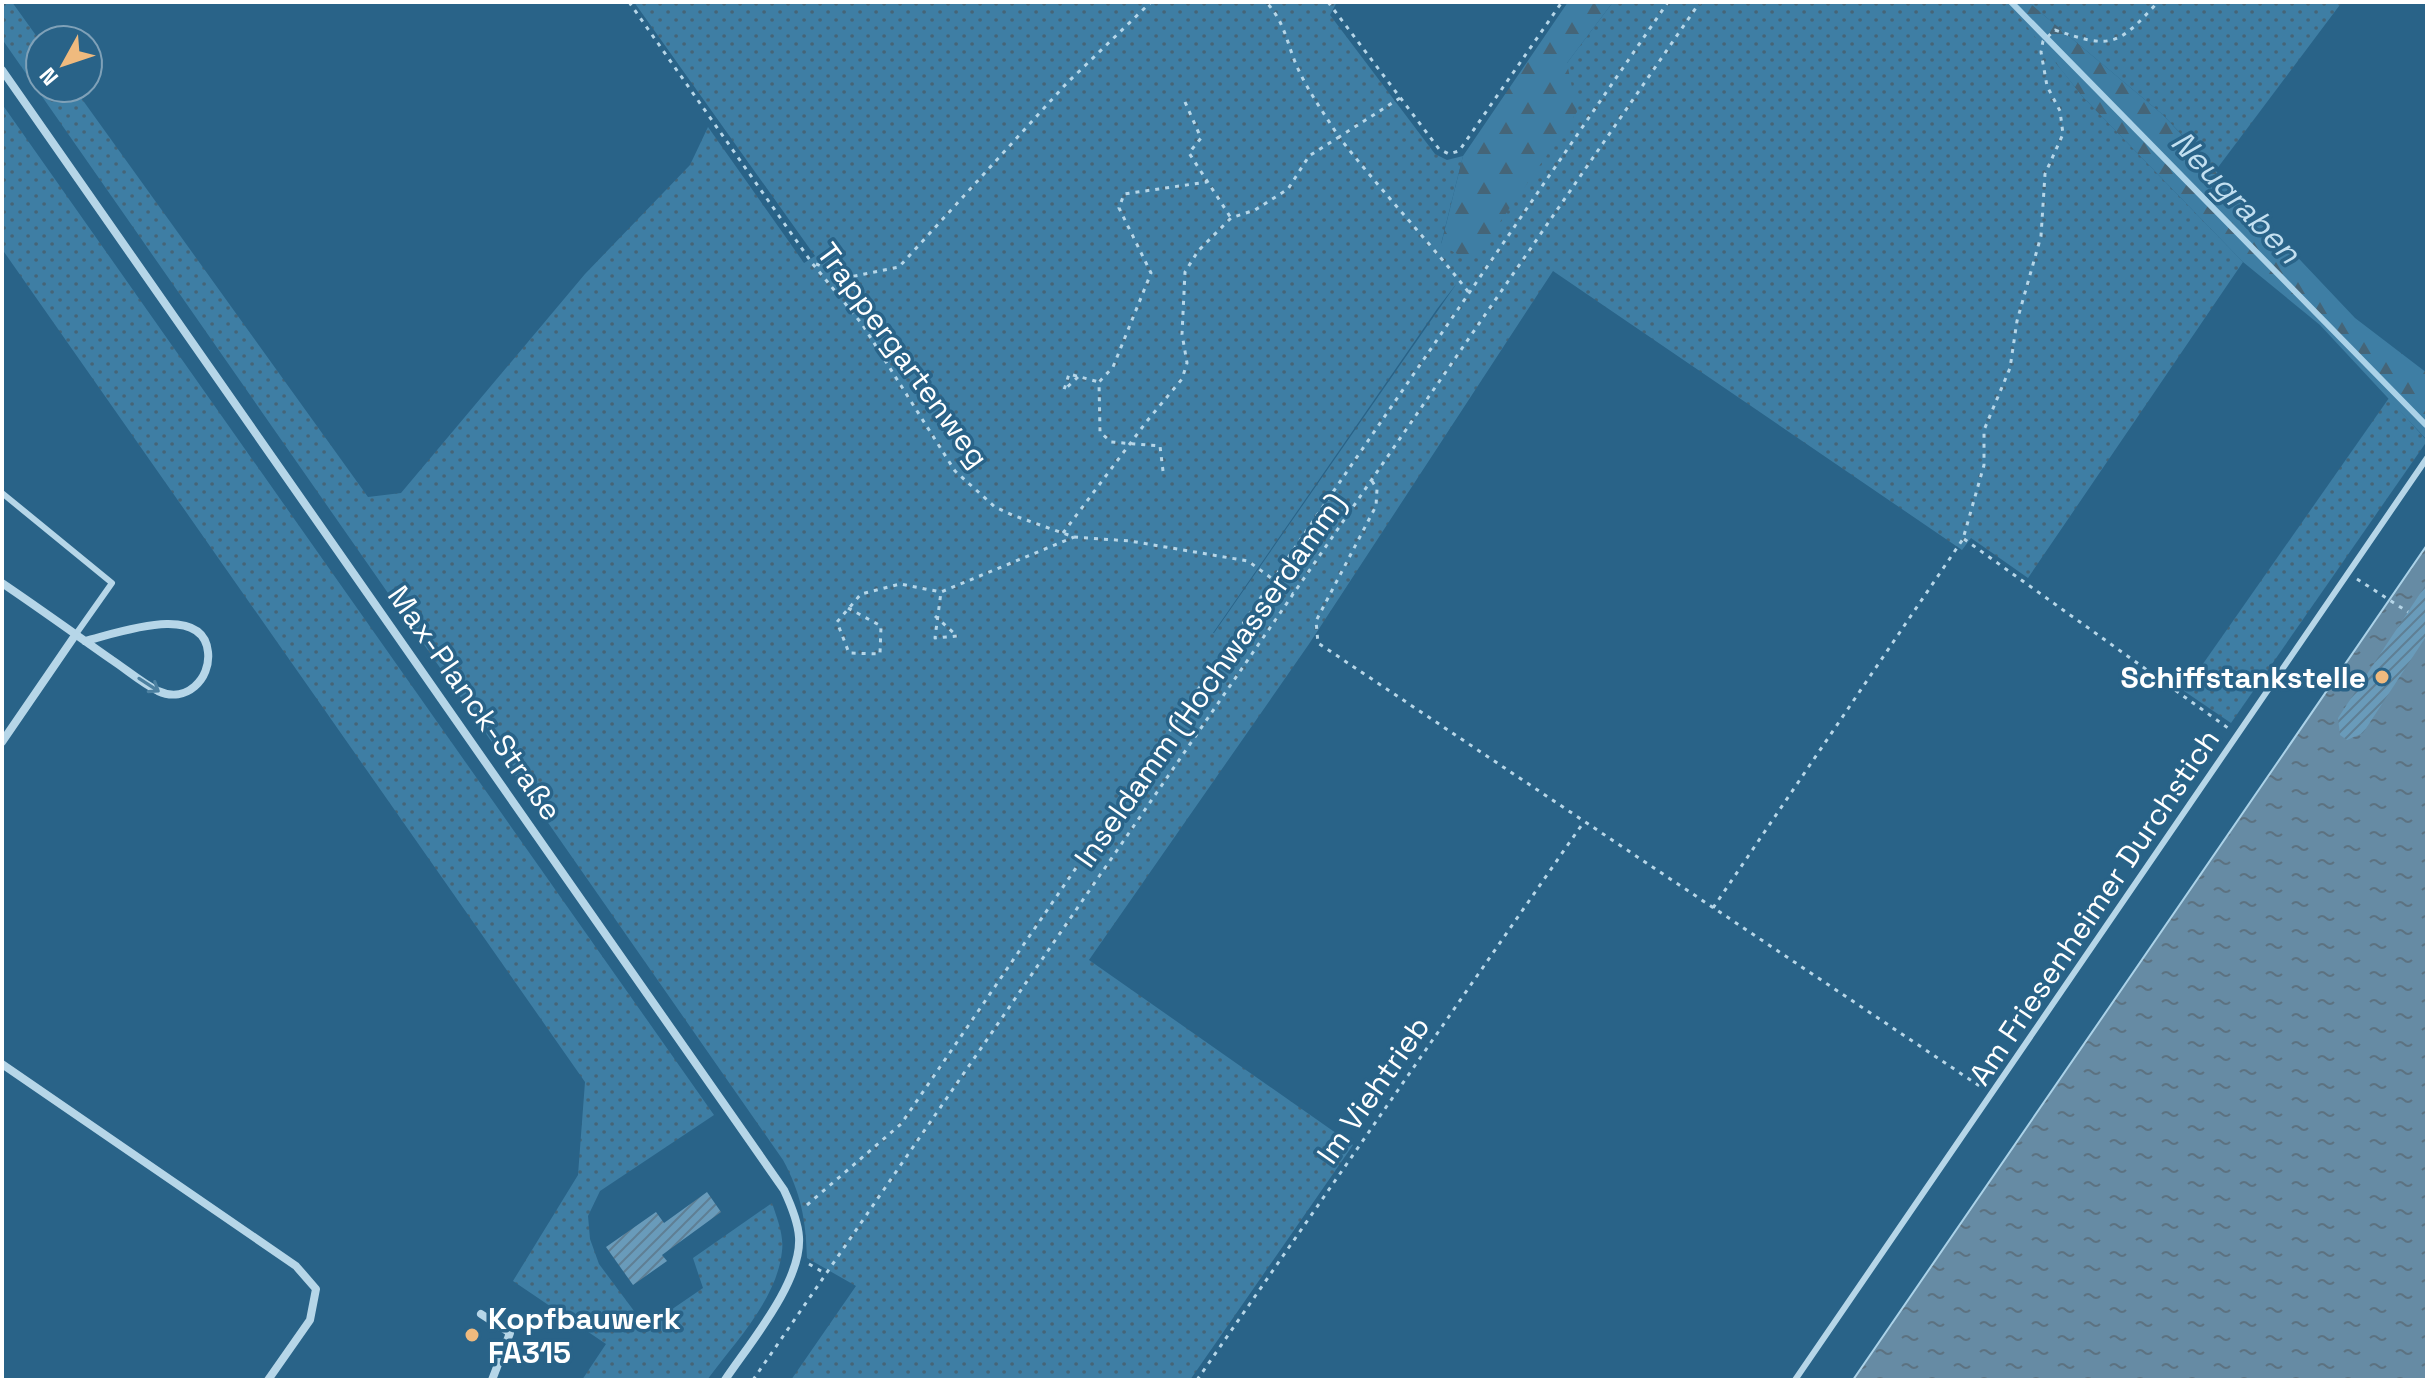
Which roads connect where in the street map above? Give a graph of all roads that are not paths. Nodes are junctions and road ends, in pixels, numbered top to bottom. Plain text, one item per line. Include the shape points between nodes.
1 (2, 70) edge
2 (2427, 458) edge
3 (2, 493) edge
4 (2, 583) edge
5 (76, 634) junction
6 (85, 641) junction
7 (2, 742) edge
8 (2, 1064) edge
9 (481, 1314) dead end
10 (268, 1380) edge
11 (492, 1380) edge
12 (725, 1380) edge
13 (1795, 1380) edge

1 - 12 street, Max-Planck-Straße via 766,1160 795,1215 797,1257 778,1303
2 - 13 lane, Am Friesenheimer Durchstich
3 - 5 lane via 112,583
4 - 5 street
5 - 6 street
5 - 7 street
6 -> 6 street via 159,692 181,694 200,684 209,665 207,644 189,626 179,624
8 - 10 street via 296,1266 316,1289 310,1320
9 - 11 street via 510,1333

